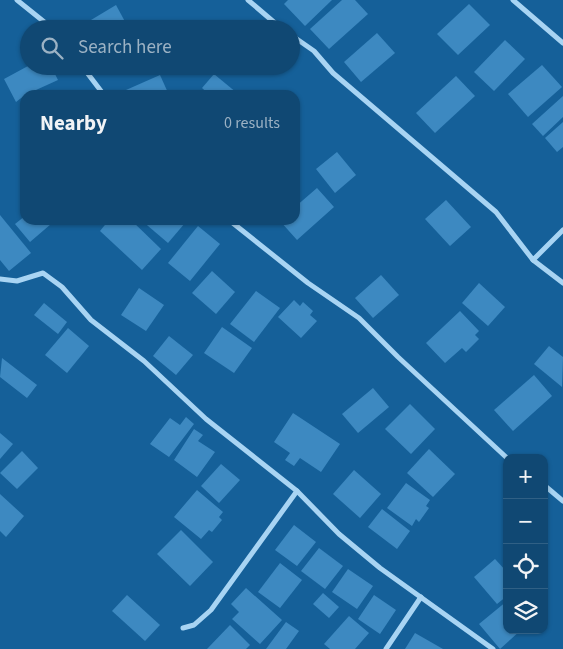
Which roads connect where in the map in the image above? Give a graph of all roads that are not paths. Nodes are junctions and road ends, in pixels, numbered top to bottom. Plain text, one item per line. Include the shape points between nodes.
1 (17, 0) edge
2 (248, 0) edge
3 (513, 0) edge
4 (42, 20) edge
5 (271, 20) edge
6 (300, 42) edge
7 (563, 42) edge
8 (89, 75) edge
9 (100, 90) edge
10 (235, 225) edge
11 (563, 230) edge
12 (533, 260) junction
13 (0, 279) edge
14 (563, 283) edge
15 (503, 454) edge
16 (548, 488) edge
17 (297, 491) junction
18 (563, 501) edge
19 (421, 597) junction
20 (183, 628) dead end
21 (386, 649) edge
22 (493, 649) edge

1 - 4 street
2 - 5 street
3 - 7 street
6 - 12 street via 496,212
8 - 9 street
10 - 15 street via 308,283 359,318
11 - 12 street
12 - 14 street
13 - 17 street via 18,281 42,273 52,278 91,320 144,361 206,419
16 - 18 street
17 - 19 street via 339,534
17 - 20 street via 211,610 194,625
19 - 21 street
19 - 22 street

